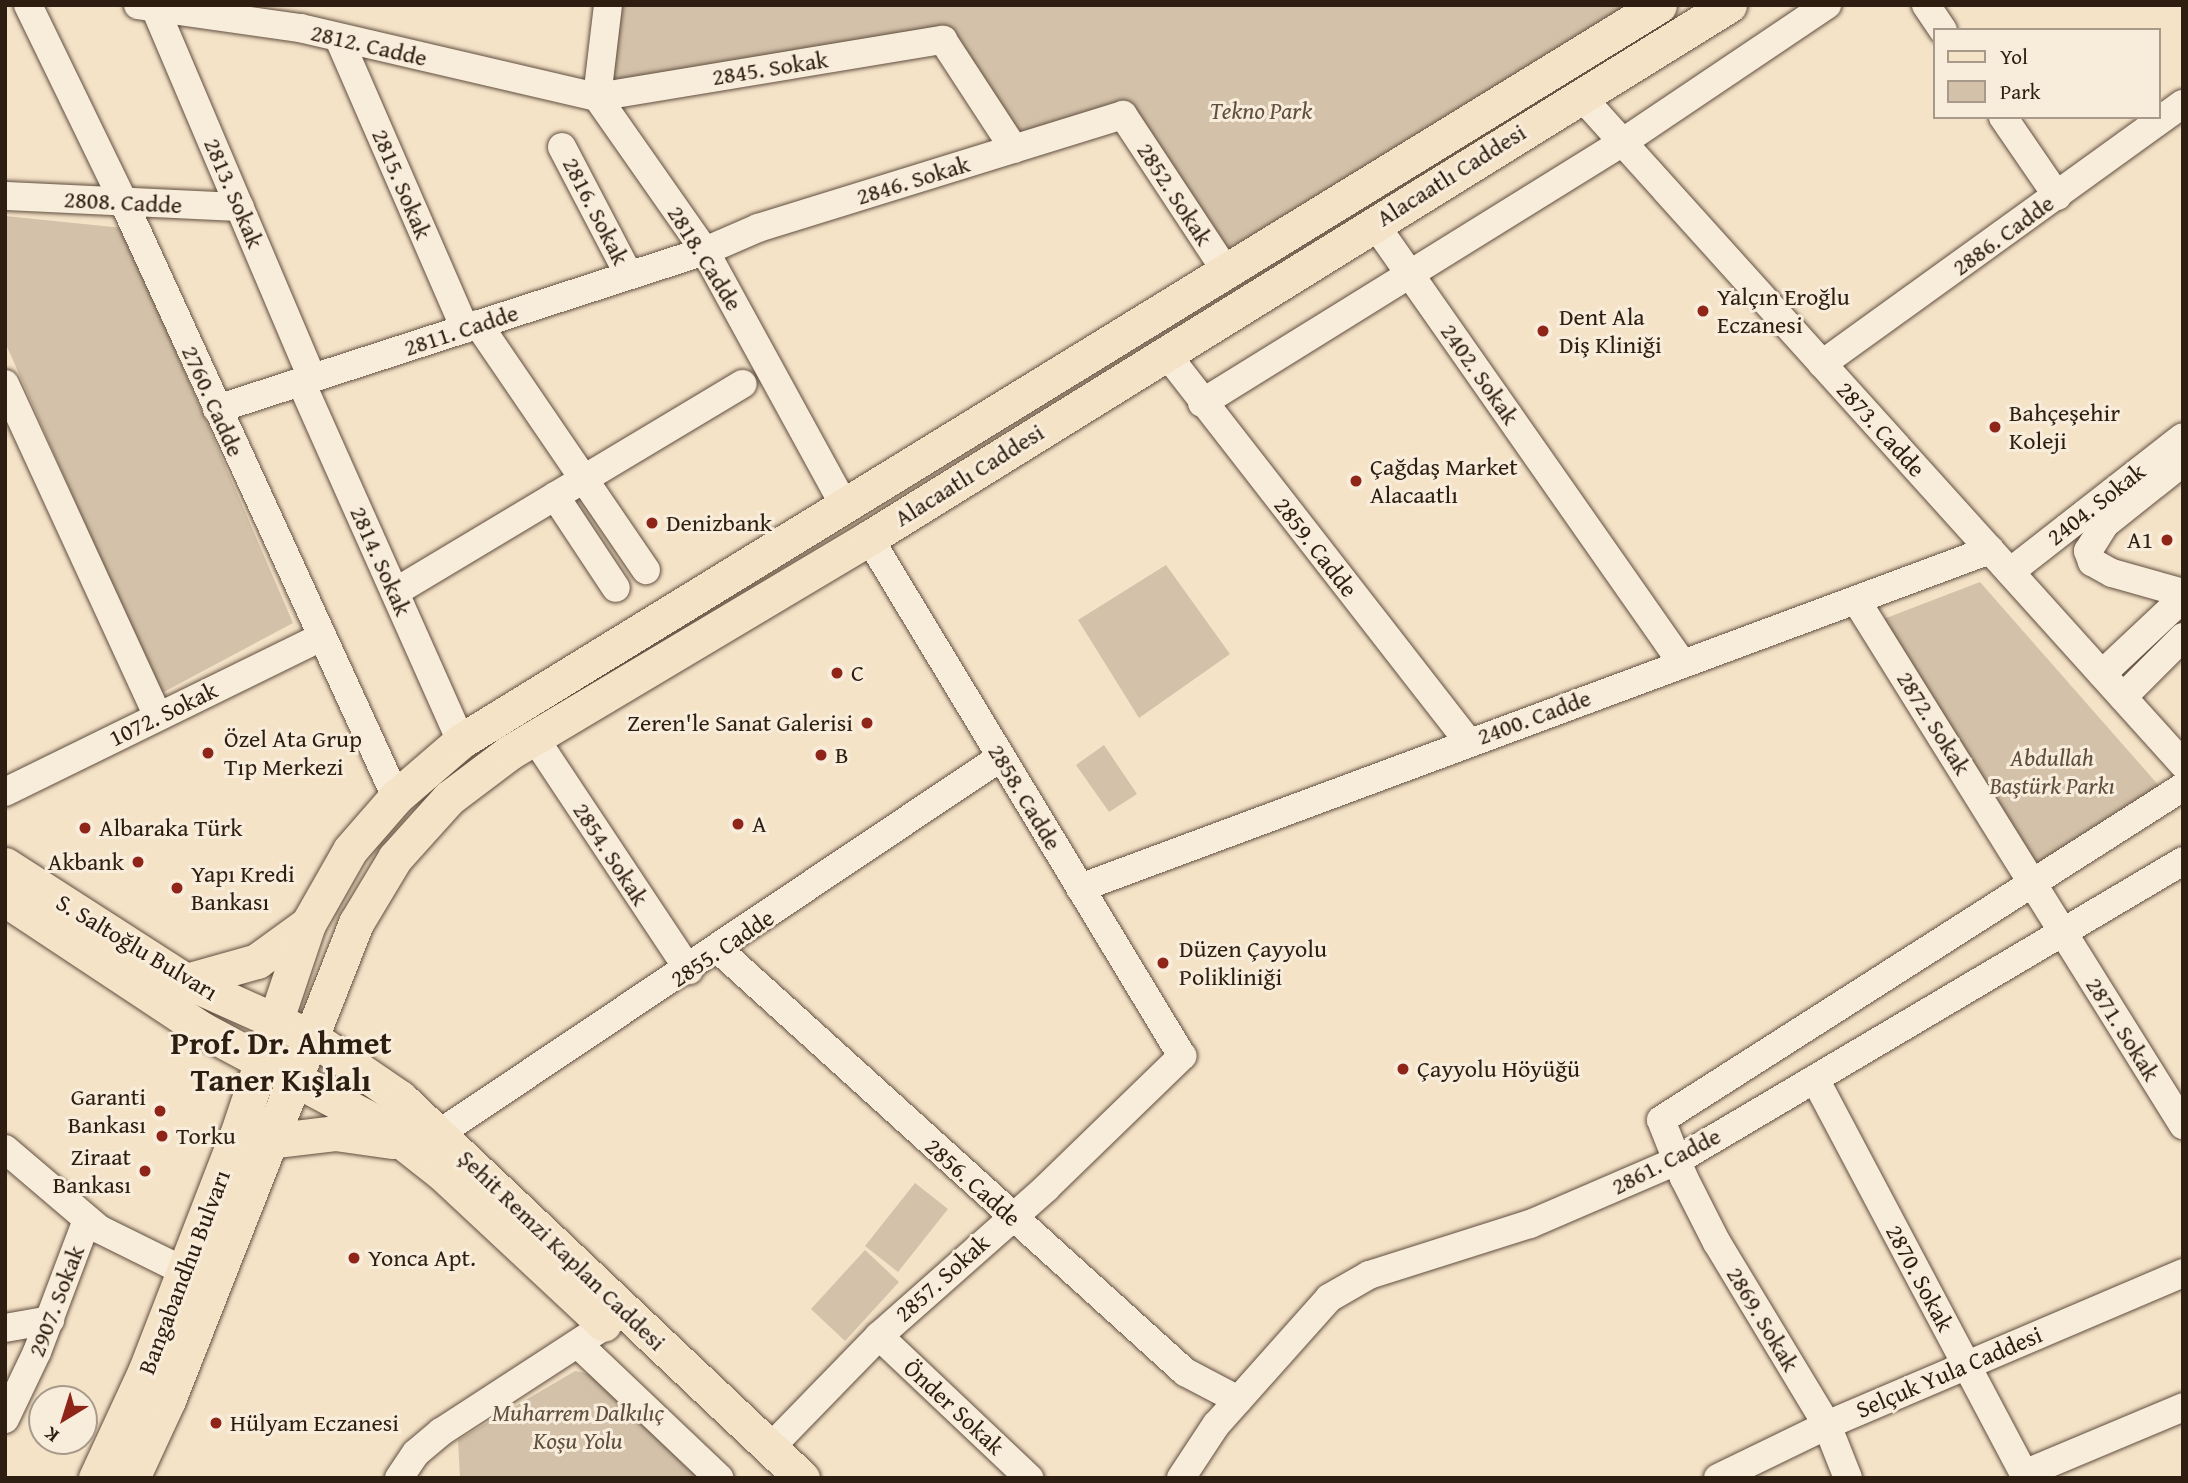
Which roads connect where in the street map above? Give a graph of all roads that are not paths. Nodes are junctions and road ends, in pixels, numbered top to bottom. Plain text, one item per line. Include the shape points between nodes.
1 (28, 5) edge
2 (608, 5) edge
3 (1659, 5) edge
4 (1728, 5) edge
5 (1827, 5) edge
6 (1926, 5) edge
7 (146, 7) edge
8 (302, 17) edge
9 (1942, 28) edge
10 (339, 38) junction
11 (1580, 95) junction
12 (597, 96) junction
13 (2183, 104) edge
14 (1123, 115) joint
15 (2004, 119) edge
16 (1623, 142) junction
17 (562, 147) dead end
18 (1014, 149) junction
19 (5, 196) edge
20 (2057, 196) junction
21 (124, 203) junction
22 (240, 207) junction
23 (1374, 223) junction
24 (705, 251) junction
25 (1227, 274) junction
26 (1410, 274) junction
27 (629, 275) junction
28 (472, 326) junction
29 (1165, 352) junction
30 (1822, 364) junction
31 (307, 380) junction
32 (5, 383) edge
33 (743, 384) dead end
34 (1202, 403) junction
35 (217, 409) junction
36 (2183, 437) edge
37 (2183, 462) edge
38 (583, 479) junction
39 (555, 496) junction
40 (603, 507) junction
41 (845, 507) junction
42 (574, 525) junction
43 (869, 538) junction
44 (1990, 550) junction
45 (646, 570) dead end
46 (2010, 572) junction
47 (615, 588) dead end
48 (394, 592) junction
49 (2183, 596) edge
50 (1856, 600) junction
51 (321, 637) junction
52 (2183, 637) edge
53 (1682, 663) junction
54 (2102, 674) junction
55 (2123, 697) junction
56 (158, 716) junction
57 (534, 737) junction
58 (461, 741) junction
59 (1468, 741) junction
60 (1001, 757) junction
61 (2183, 764) edge
62 (2183, 786) edge
63 (5, 792) edge
64 (396, 797) junction
65 (2183, 861) edge
66 (5, 866) edge
67 (2035, 882) junction
68 (1080, 888) junction
69 (5, 899) edge
70 (308, 924) junction
71 (2063, 932) junction
72 (719, 950) junction
73 (689, 970) junction
74 (186, 981) junction
75 (274, 1019) junction
76 (310, 1037) junction
77 (1182, 1056) joint
78 (261, 1061) junction
79 (295, 1078) junction
80 (1815, 1079) junction
81 (1661, 1120) joint
82 (2183, 1125) edge
83 (440, 1133) junction
84 (269, 1141) junction
85 (407, 1144) junction
86 (5, 1149) edge
87 (1676, 1161) junction
88 (1011, 1217) junction
89 (87, 1220) junction
90 (184, 1271) junction
91 (2183, 1273) edge
92 (50, 1320) junction
93 (5, 1328) edge
94 (592, 1335) junction
95 (879, 1336) junction
96 (1966, 1365) junction
97 (1238, 1400) junction
98 (2183, 1407) edge
99 (5, 1419) edge
100 (1827, 1425) junction
101 (771, 1463) edge
102 (410, 1472) edge
103 (2025, 1476) edge
104 (96, 1478) edge
105 (132, 1478) edge
106 (719, 1478) edge
107 (802, 1478) edge
108 (1029, 1478) edge
109 (1181, 1478) edge
110 (1718, 1478) edge
111 (1848, 1478) edge

1 - 21 street, 2760. Cadde
2 - 12 street
3 - 25 main road, Alacaatlı Caddesi
4 - 11 main road, Alacaatlı Caddesi
5 - 16 street
6 - 9 street
7 - 8 street, 2812. Cadde
7 - 22 street, 2813. Sokak
8 - 10 street, 2812. Cadde
10 - 12 street, 2812. Cadde
10 - 28 street, 2815. Sokak
11 - 16 street, 2873. Cadde
11 - 23 main road, Alacaatlı Caddesi
12 - 18 street, 2845. Sokak via 943,40
12 - 24 street, 2818. Cadde
13 - 20 street, 2886. Cadde
14 - 18 street, 2846. Sokak
14 - 25 street, 2852. Sokak
15 - 20 street
16 - 26 street
16 - 30 street, 2873. Cadde
17 - 27 street, 2816. Sokak
18 - 24 street, 2846. Sokak via 758,228
19 - 21 street, 2808. Cadde
20 - 30 street, 2886. Cadde
21 - 22 street, 2808. Cadde
21 - 35 street, 2760. Cadde
22 - 31 street, 2813. Sokak
23 - 26 street, 2402. Sokak
23 - 29 main road, Alacaatlı Caddesi
24 - 27 street, 2811. Cadde
24 - 41 street, 2818. Cadde
25 - 41 main road, Alacaatlı Caddesi
26 - 34 street
26 - 53 street, 2402. Sokak
27 - 28 street, 2811. Cadde
28 - 31 street, 2811. Cadde
28 - 38 street, 2815. Sokak
29 - 34 street, 2859. Cadde
29 - 43 main road, Alacaatlı Caddesi
30 - 44 street, 2873. Cadde
31 - 35 street, 2811. Cadde
31 - 48 street, 2814. Sokak
32 - 56 street
33 - 38 street
34 - 59 street, 2859. Cadde
35 - 51 street, 2760. Cadde
36 - 46 street, 2404. Sokak
37 - 49 street via 2105,524 2088,551 2092,562 2112,573
38 - 39 street
38 - 40 street, 2815. Sokak
39 - 42 street
39 - 48 street
40 - 42 street
40 - 45 street, 2815. Sokak
41 - 58 main road, Alacaatlı Caddesi
42 - 47 street
43 - 57 main road, Alacaatlı Caddesi
43 - 60 street, 2858. Cadde
44 - 46 street, 2873. Cadde
44 - 50 street, 2400. Cadde
46 - 54 street, 2873. Cadde
48 - 58 street, 2814. Sokak
49 - 54 street
50 - 53 street, 2400. Cadde
50 - 67 street, 2872. Sokak
51 - 56 street, 1072. Sokak
51 - 64 street, 2760. Cadde
52 - 55 street
53 - 59 street, 2400. Cadde
54 - 55 street, 2873. Cadde
55 - 61 street, 2873. Cadde
56 - 63 street, 1072. Sokak
57 - 73 street, 2854. Sokak
57 - 76 main road, Alacaatlı Caddesi via 449,798 395,858 356,923
58 - 64 main road, Alacaatlı Caddesi
59 - 68 street, 2400. Cadde
60 - 68 street, 2858. Cadde
60 - 72 street, 2855. Cadde
62 - 67 street, 2861. Cadde
64 - 70 main road, Alacaatlı Caddesi via 350,850
65 - 71 street, 2861. Cadde
66 - 74 main road, S. Saltoğlu Bulvarı
67 - 71 street, 2872. Sokak
67 - 81 street, 2861. Cadde
68 - 77 street, 2858. Cadde
69 - 78 main road, S. Saltoğlu Bulvarı via 204,1030
70 - 74 main road via 257,961
70 - 75 main road, Alacaatlı Caddesi
71 - 80 street, 2861. Cadde
71 - 82 street, 2871. Sokak
72 - 73 street, 2855. Cadde
72 - 88 street, 2856. Cadde
73 - 83 street, 2855. Cadde
74 - 75 main road, S. Saltoğlu Bulvarı
75 - 76 main road, S. Saltoğlu Bulvarı
75 - 78 main road, Bangabandhu Bulvarı
76 - 79 main road, Alacaatlı Caddesi
76 - 83 main road, Şehit Remzi Kaplan Caddesi via 393,1093
77 - 88 street, 2857. Sokak
78 - 79 main road, S. Saltoğlu Bulvarı
78 - 90 main road, Bangabandhu Bulvarı
79 - 84 main road, Bangabandhu Bulvarı
79 - 85 main road, Şehit Remzi Kaplan Caddesi via 357,1110
80 - 87 street, 2861. Cadde
80 - 96 street, 2870. Sokak
81 - 87 street, 2869. Sokak
83 - 101 main road, Şehit Remzi Kaplan Caddesi
84 - 85 main road via 348,1133
84 - 105 main road, Bangabandhu Bulvarı via 168,1400
85 - 94 main road, Şehit Remzi Kaplan Caddesi
86 - 89 street
87 - 97 street, 2861. Cadde via 1530,1224 1368,1275 1329,1298
87 - 100 street, 2869. Sokak via 1734,1273
88 - 95 street, 2857. Sokak
88 - 97 street, 2856. Cadde via 1185,1371
89 - 90 street
89 - 92 street, 2907. Sokak
90 - 104 main road, Bangabandhu Bulvarı via 130,1408
91 - 96 street, Selçuk Yula Caddesi
92 - 93 street
92 - 99 street, 2907. Sokak
94 - 101 main road, Şehit Remzi Kaplan Caddesi
94 - 102 street via 441,1432
94 - 106 street
95 - 101 street, 2857. Sokak
95 - 108 street, Önder Sokak
96 - 100 street, Selçuk Yula Caddesi
96 - 103 street, 2870. Sokak
97 - 109 street, 2861. Cadde
98 - 103 street
100 - 110 street, Selçuk Yula Caddesi
100 - 111 street, 2869. Sokak
101 - 107 main road, Şehit Remzi Kaplan Caddesi

